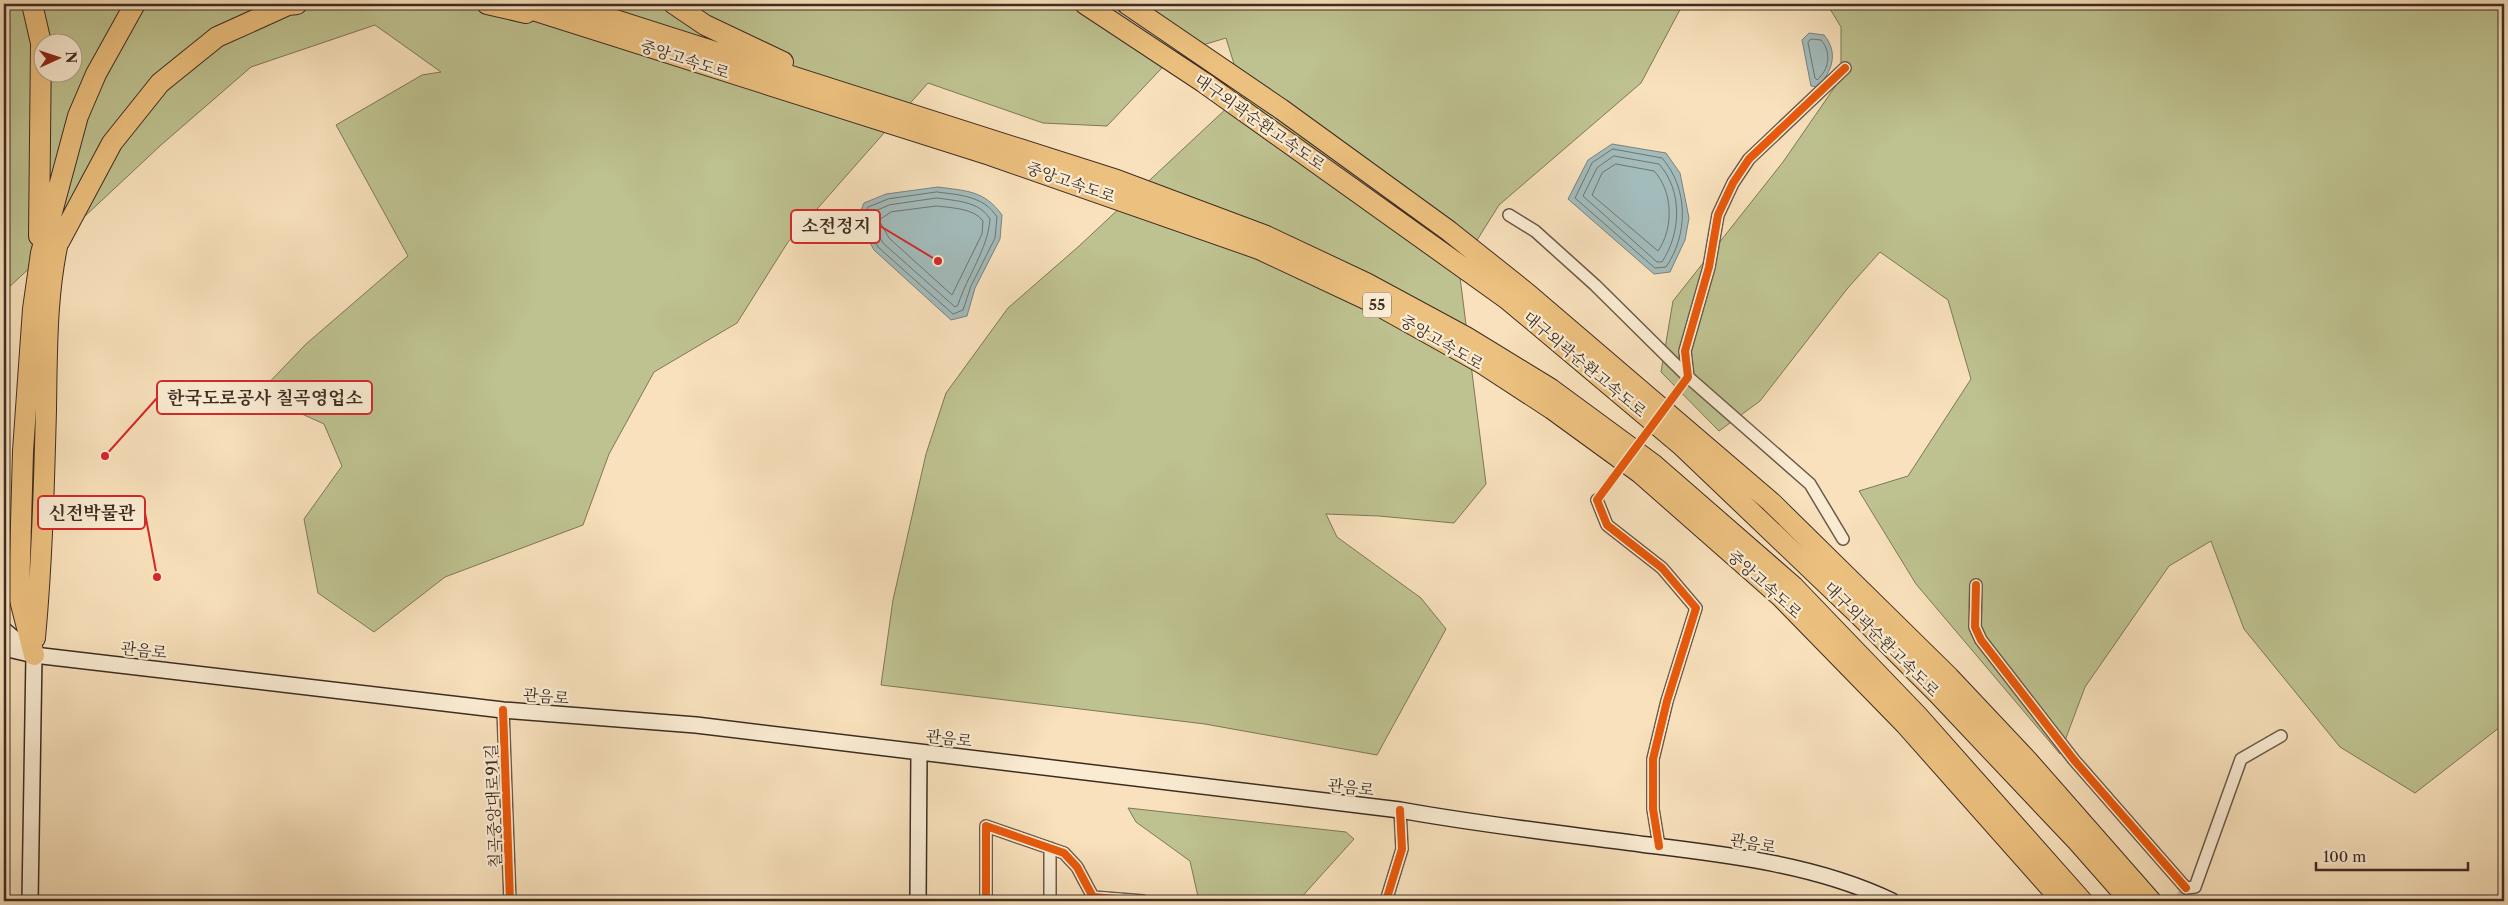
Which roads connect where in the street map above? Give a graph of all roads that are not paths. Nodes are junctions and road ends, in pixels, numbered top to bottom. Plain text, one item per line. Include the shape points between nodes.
1 (32, 4) edge
2 (135, 4) edge
3 (150, 4) edge
4 (297, 4) edge
5 (487, 4) edge
6 (514, 4) edge
7 (565, 4) edge
8 (674, 4) edge
9 (1085, 4) edge
10 (1127, 4) edge
11 (582, 26) junction
12 (1845, 68) dead end
13 (853, 95) junction
14 (1509, 215) dead end
15 (48, 252) junction
16 (1688, 377) junction
17 (1597, 500) dead end
18 (1844, 538) dead end
19 (21, 549) junction
20 (1976, 585) dead end
21 (4, 600) edge
22 (4, 630) edge
23 (4, 648) edge
24 (34, 655) junction
25 (503, 710) junction
26 (2281, 736) dead end
27 (919, 752) junction
28 (1400, 810) junction
29 (1660, 846) junction
30 (1050, 848) junction
31 (1116, 900) edge
32 (30, 901) edge
33 (510, 901) edge
34 (918, 901) edge
35 (986, 901) edge
36 (1050, 901) edge
37 (1143, 901) edge
38 (1386, 901) edge
39 (1892, 901) edge
40 (2062, 901) edge
41 (2082, 901) edge
42 (2130, 901) edge
43 (2151, 901) edge

1 - 15 highway via 41,43 38,201
2 - 15 highway via 96,74 78,116
3 - 15 highway via 108,74 88,122
4 - 15 highway via 288,5 217,37 160,83 112,143
5 - 11 highway
6 - 11 highway, 중앙고속도로 / 55
7 - 13 highway, 중앙고속도로 / 55
8 - 13 highway via 705,26
9 - 42 highway, 대구외곽순환고속도로 via 1203,82 1500,294 1681,445 1932,687
10 - 43 highway, 대구외곽순환고속도로 via 1281,109 1449,231 1528,294 1771,502 1949,677 2035,768
11 - 40 highway, 중앙고속도로 / 55 via 990,155 1259,249 1372,302 1483,364 1640,473 1781,597 1905,724
12 - 16 street via 1749,160 1733,183 1718,215 1704,284 1685,352
13 - 41 highway, 중앙고속도로 / 55 via 1117,180 1264,235 1366,283 1466,337 1551,389 1653,464 1793,586 1917,715
14 - 16 street via 1542,237
15 - 19 highway via 33,309
15 - 24 highway via 40,585
16 - 18 street via 1810,484
17 - 29 street via 1608,525 1662,568 1696,608 1652,759 1653,809
19 - 21 highway via 13,585
19 - 24 highway via 19,596
20 - 26 street via 1975,627 1981,640 2074,760 2186,888 2195,887 2240,758
22 - 24 main road
23 - 24 main road, 관음로
24 - 25 main road, 관음로
24 - 32 main road
25 - 27 main road, 관음로 via 696,725
25 - 33 street, 칠곡중앙대로91길
27 - 28 main road, 관음로
27 - 34 main road
28 - 29 main road, 관음로 via 1461,821
28 - 38 street via 1402,849
29 - 39 main road, 관음로 via 1734,856 1800,871 1867,889
30 - 31 street via 1064,853 1077,867 1093,897
30 - 35 street via 986,826
30 - 36 street
31 - 37 street

